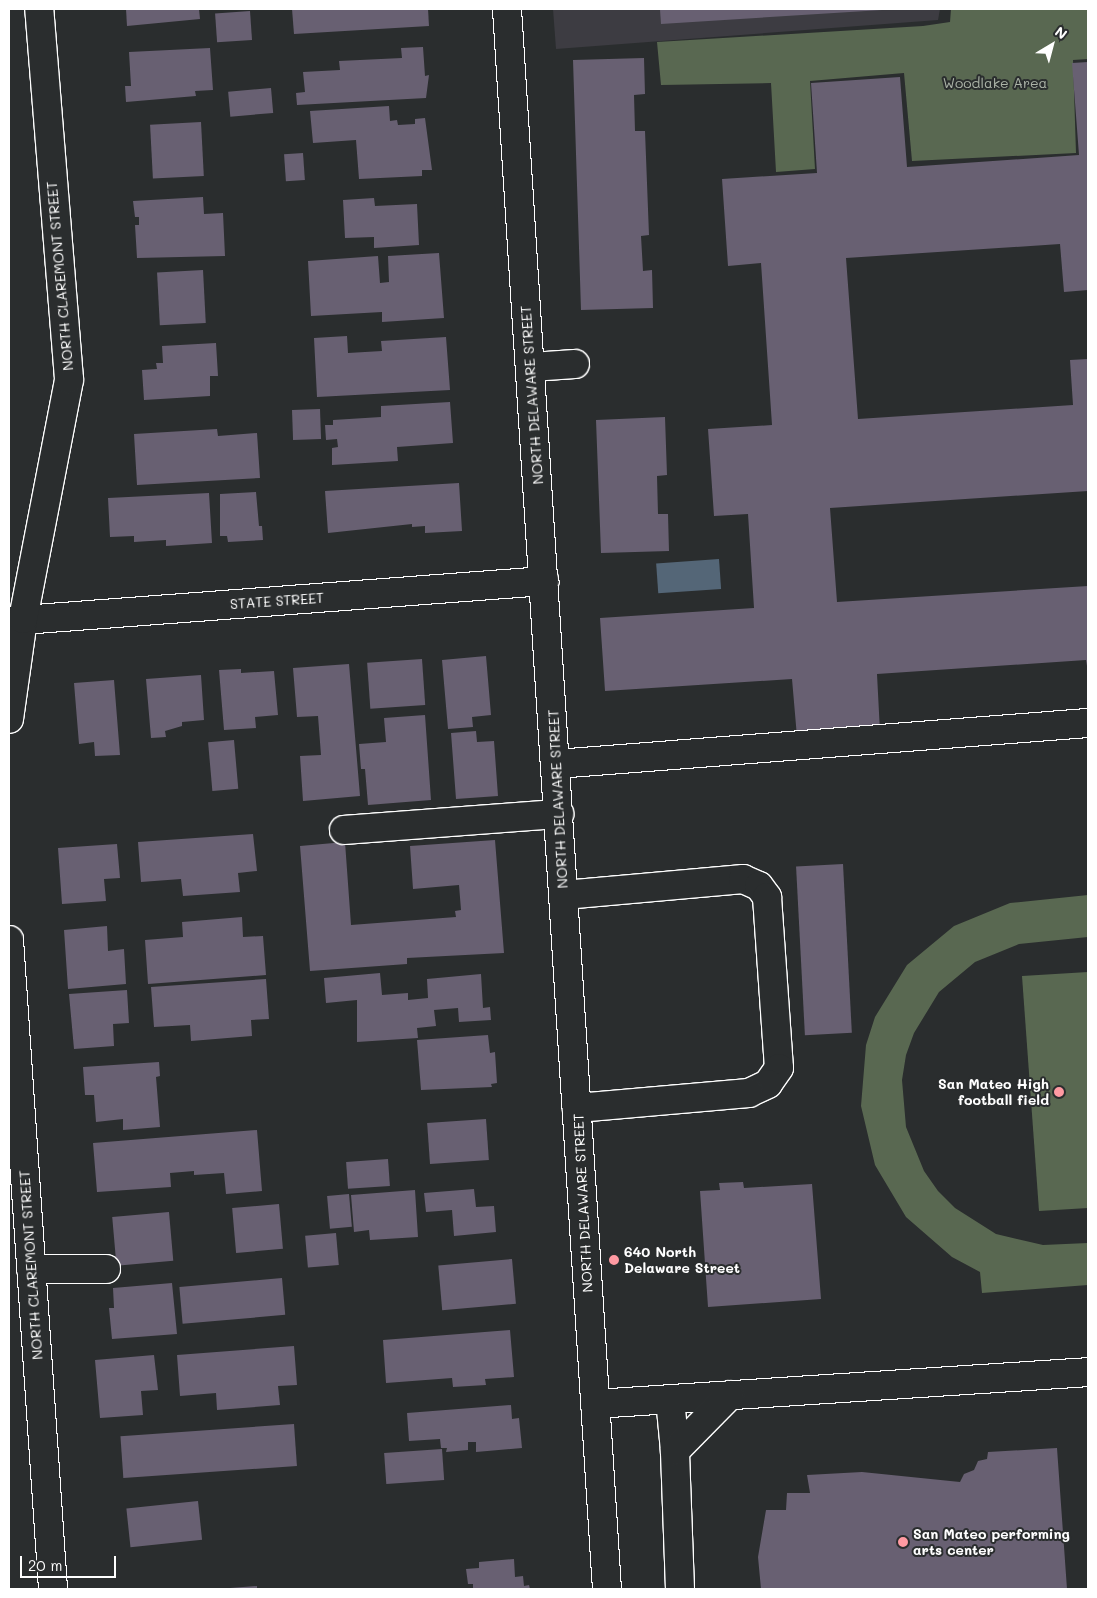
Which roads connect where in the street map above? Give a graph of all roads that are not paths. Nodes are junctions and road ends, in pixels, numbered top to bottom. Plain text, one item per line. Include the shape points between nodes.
1 (39, 9) edge
2 (507, 9) edge
3 (574, 364) dead end
4 (530, 367) junction
5 (544, 581) junction
6 (16, 620) edge
7 (9, 719) edge
8 (1088, 723) edge
9 (556, 764) junction
10 (559, 814) junction
11 (344, 830) dead end
12 (564, 895) junction
13 (9, 940) edge
14 (577, 1108) junction
15 (19, 1226) edge
16 (32, 1269) junction
17 (106, 1269) dead end
18 (1088, 1372) edge
19 (730, 1395) junction
20 (670, 1399) junction
21 (595, 1404) junction
22 (675, 1451) junction
23 (53, 1589) edge
24 (607, 1589) edge
25 (680, 1589) edge

1 - 6 street, NORTH CLAREMONT STREET via 69,379
2 - 4 street, NORTH DELAWARE STREET
3 - 4 street
4 - 5 street, NORTH DELAWARE STREET
5 - 6 street, STATE STREET
5 - 9 street, NORTH DELAWARE STREET
6 - 7 street, NORTH CLAREMONT STREET
8 - 9 street
9 - 10 street, NORTH DELAWARE STREET
10 - 11 street
10 - 12 street, NORTH DELAWARE STREET
12 - 14 street, NORTH DELAWARE STREET
12 - 14 street via 744,880 759,886 767,898 780,1068 768,1084 749,1093
13 - 15 street, NORTH CLAREMONT STREET
14 - 21 street, NORTH DELAWARE STREET
15 - 16 street, NORTH CLAREMONT STREET
16 - 17 street
16 - 23 street, NORTH CLAREMONT STREET
18 - 19 street
19 - 20 street
19 - 22 street
20 - 21 street
20 - 22 street
21 - 24 street, NORTH DELAWARE STREET
22 - 25 street

